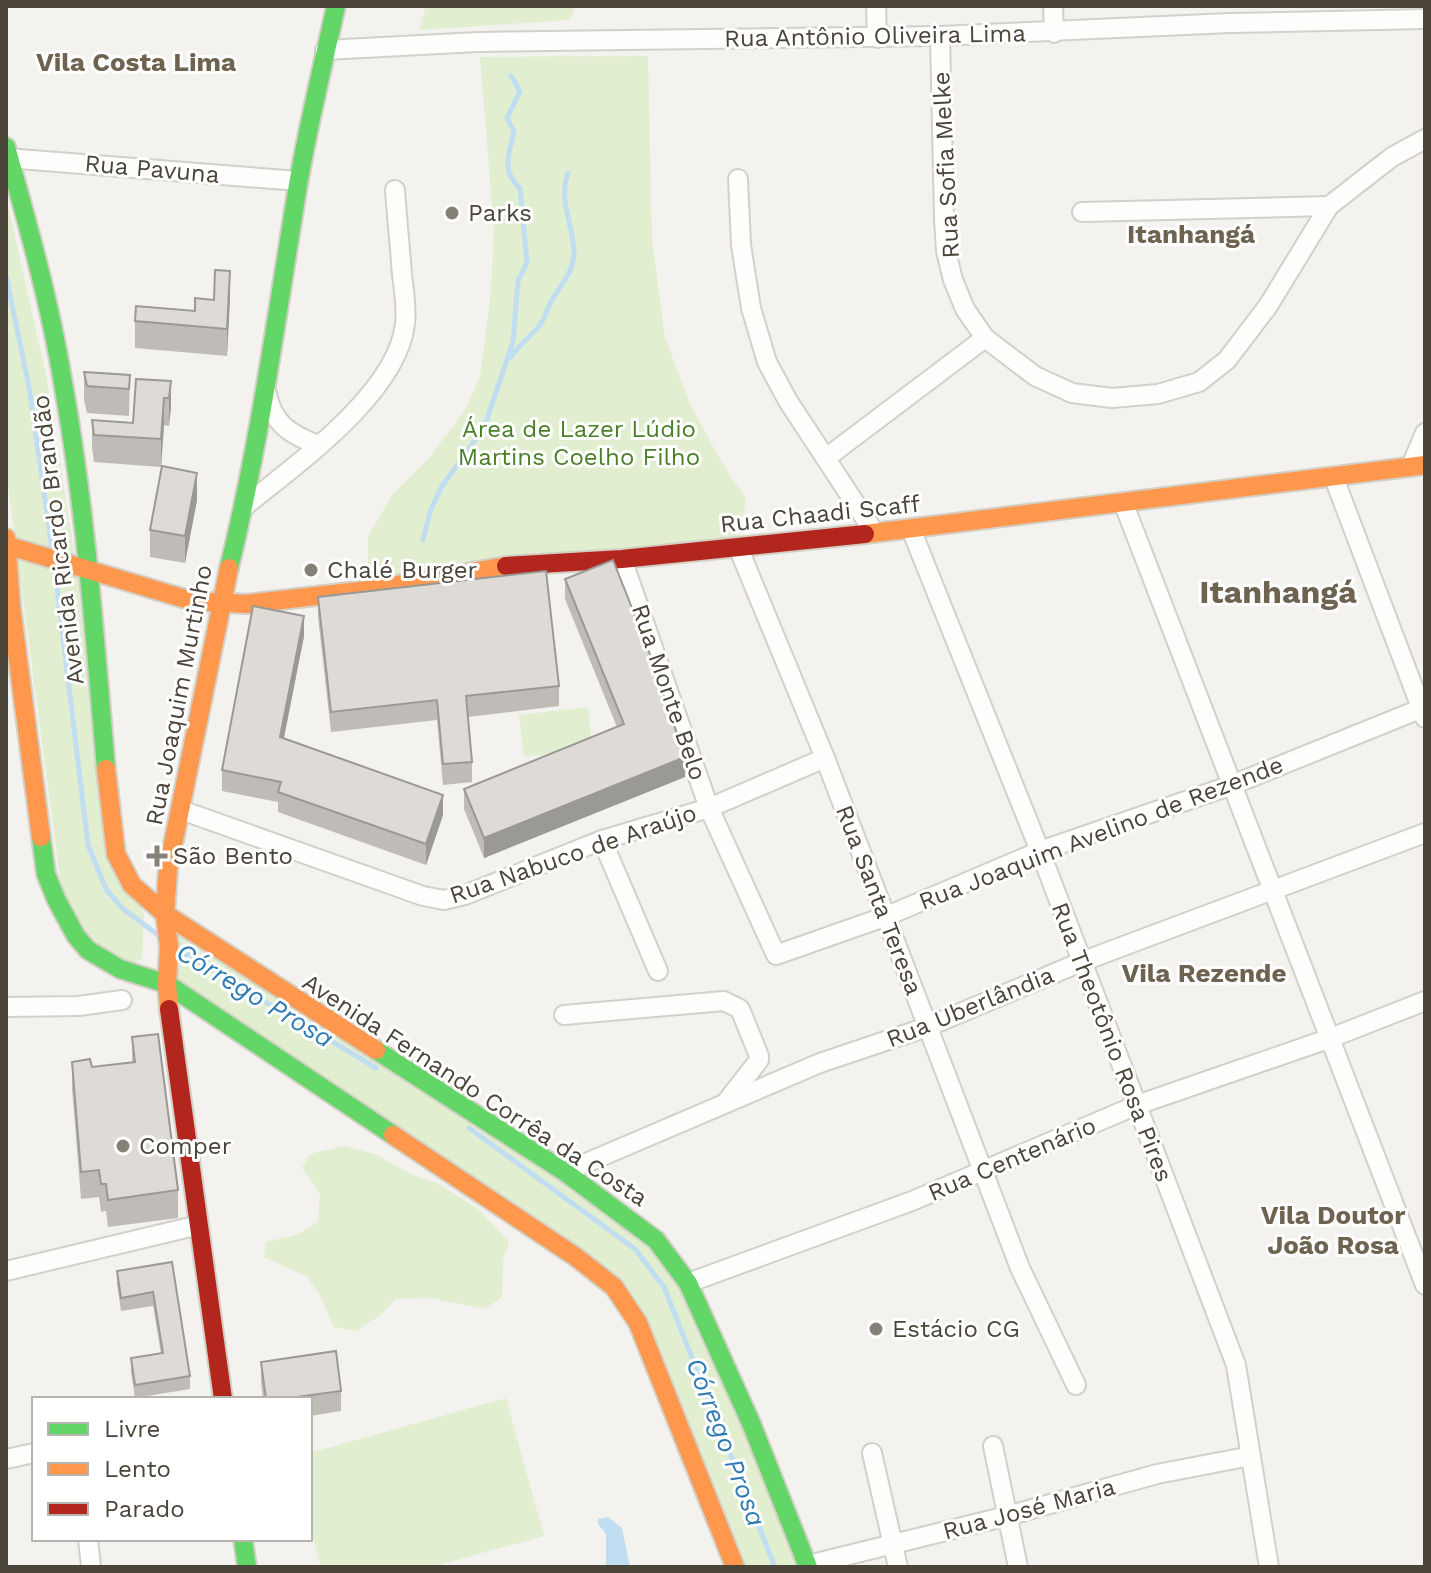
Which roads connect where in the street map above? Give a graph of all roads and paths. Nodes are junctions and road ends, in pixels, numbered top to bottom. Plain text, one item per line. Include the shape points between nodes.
1 (336, 6) edge
2 (876, 6) edge
3 (1053, 6) edge
4 (1401, 12) edge
5 (1230, 14) edge
6 (1425, 19) edge
7 (1054, 33) junction
8 (940, 36) junction
9 (877, 38) junction
10 (325, 50) junction
11 (1425, 139) edge
12 (7, 154) edge
13 (738, 179) dead end
14 (299, 181) junction
15 (395, 190) dead end
16 (1329, 206) junction
17 (1082, 212) dead end
18 (985, 338) junction
19 (266, 393) junction
20 (1425, 433) edge
21 (318, 445) junction
22 (826, 458) junction
23 (1418, 466) edge
24 (1334, 478) junction
25 (1123, 502) junction
26 (244, 507) junction
27 (911, 529) junction
28 (874, 532) junction
29 (9, 544) edge
30 (738, 547) junction
31 (622, 559) junction
32 (81, 567) junction
33 (220, 603) junction
34 (1424, 711) edge
35 (825, 758) junction
36 (1232, 785) junction
37 (709, 808) junction
38 (181, 810) junction
39 (1425, 833) edge
40 (602, 840) junction
41 (1040, 851) junction
42 (1272, 892) junction
43 (887, 916) junction
44 (166, 923) junction
45 (776, 955) joint
46 (1081, 962) junction
47 (658, 971) dead end
48 (167, 980) junction
49 (122, 1000) dead end
50 (1425, 1001) edge
51 (6, 1007) edge
52 (564, 1015) dead end
53 (927, 1027) junction
54 (1328, 1039) junction
55 (726, 1103) junction
56 (1137, 1105) junction
57 (983, 1171) junction
58 (565, 1172) junction
59 (199, 1225) junction
60 (6, 1271) edge
61 (688, 1283) junction
62 (1425, 1285) edge
63 (1076, 1385) dead end
64 (223, 1397) edge
65 (993, 1446) dead end
66 (32, 1453) edge
67 (872, 1453) dead end
68 (1251, 1456) junction
69 (6, 1459) edge
70 (1007, 1516) junction
71 (88, 1541) edge
72 (243, 1541) edge
73 (893, 1545) junction
74 (808, 1566) edge
75 (91, 1567) edge
76 (247, 1567) edge
77 (735, 1567) edge
78 (898, 1567) edge
79 (1018, 1567) edge
80 (1269, 1567) edge

1 - 10 main road, Rua Joaquim Murtinho
2 - 9 street
3 - 7 street
4 - 5 street, Rua Antônio Oliveira Lima
4 - 6 street, Rua Antônio Oliveira Lima
5 - 7 street, Rua Antônio Oliveira Lima
7 - 8 street, Rua Antônio Oliveira Lima
8 - 9 street, Rua Antônio Oliveira Lima
8 - 18 street, Rua Sofia Melke via 946,251 965,309
9 - 10 street, Rua Antônio Oliveira Lima via 478,42
10 - 14 main road, Rua Joaquim Murtinho
11 - 16 street, Rua Sofia Melke via 1392,157
12 - 14 street, Rua Pavuna
12 - 32 main road, Avenida Ricardo Brandão via 40,270 63,380
13 - 22 street via 741,245 767,362
14 - 19 main road, Rua Joaquim Murtinho
15 - 21 street via 405,323 399,349 369,397
16 - 17 street
16 - 18 street, Rua Sofia Melke via 1268,306 1227,360 1199,382 1158,394 1112,398 1072,393 1035,376
18 - 22 street
19 - 21 street via 284,427
19 - 26 main road, Rua Joaquim Murtinho
20 - 23 street
21 - 26 street
22 - 28 street
23 - 24 main road, Rua Chaadi Scaff
24 - 25 main road, Rua Chaadi Scaff
24 - 34 street
25 - 27 main road, Rua Chaadi Scaff
25 - 36 street
26 - 33 main road, Rua Joaquim Murtinho
27 - 28 main road, Rua Chaadi Scaff
27 - 41 street, Rua Theotônio Rosa Pires
28 - 30 main road, Rua Chaadi Scaff
29 - 32 main road, Rua Chaadi Scaff
29 - 48 main road via 11,606 42,845 59,910 74,936 105,964
30 - 31 main road, Rua Chaadi Scaff
30 - 35 street, Rua Santa Teresa
31 - 33 main road, Rua Chaadi Scaff via 523,563 368,590
31 - 37 street, Rua Monte Belo
32 - 33 main road, Rua Chaadi Scaff via 192,601
32 - 44 main road, Avenida Ricardo Brandão via 116,854 132,885
33 - 38 main road, Rua Joaquim Murtinho
34 - 36 street, Rua Joaquim Avelino de Rezende
35 - 37 street, Rua Nabuco de Araújo
35 - 43 street, Rua Santa Teresa
36 - 41 street, Rua Joaquim Avelino de Rezende
36 - 42 street
37 - 40 street, Rua Nabuco de Araújo
37 - 45 street, Rua Monte Belo
38 - 40 street, Rua Nabuco de Araújo via 444,900
38 - 44 main road, Rua Joaquim Murtinho via 168,869
39 - 42 street, Rua Uberlândia
40 - 47 street
41 - 43 street, Rua Joaquim Avelino de Rezende
41 - 46 street, Rua Theotônio Rosa Pires
42 - 46 street, Rua Uberlândia
42 - 54 street
43 - 45 street, Rua Joaquim Avelino de Rezende
43 - 53 street, Rua Santa Teresa
44 - 48 main road, Rua Joaquim Murtinho
44 - 58 main road, Avenida Fernando Corrêa da Costa
46 - 53 street, Rua Uberlândia
46 - 56 street, Rua Theotônio Rosa Pires
48 - 59 main road, Rua Joaquim Murtinho
48 - 77 main road via 614,1287 638,1323
49 - 51 street
50 - 54 street, Rua Centenário
52 - 55 street via 733,1004 740,1009 759,1060
53 - 55 street, Rua Uberlândia via 820,1063
53 - 57 street, Rua Santa Teresa
54 - 56 street, Rua Centenário
54 - 62 street
55 - 58 street, Rua Uberlândia
56 - 57 street, Rua Centenário
56 - 68 street, Rua Theotônio Rosa Pires via 1236,1365
57 - 61 street, Rua Centenário
57 - 63 street, Rua Santa Teresa via 1020,1268
58 - 61 main road, Avenida Fernando Corrêa da Costa via 656,1240
59 - 60 street
59 - 64 main road, Rua Joaquim Murtinho
61 - 74 main road, Avenida Fernando Corrêa da Costa
65 - 70 street
66 - 69 street
67 - 73 street
68 - 70 street, Rua José Maria via 1157,1474
68 - 80 street, Rua Theotônio Rosa Pires
70 - 73 street, Rua José Maria
70 - 79 street
71 - 75 street
72 - 76 main road
73 - 74 street, Rua José Maria
73 - 78 street

